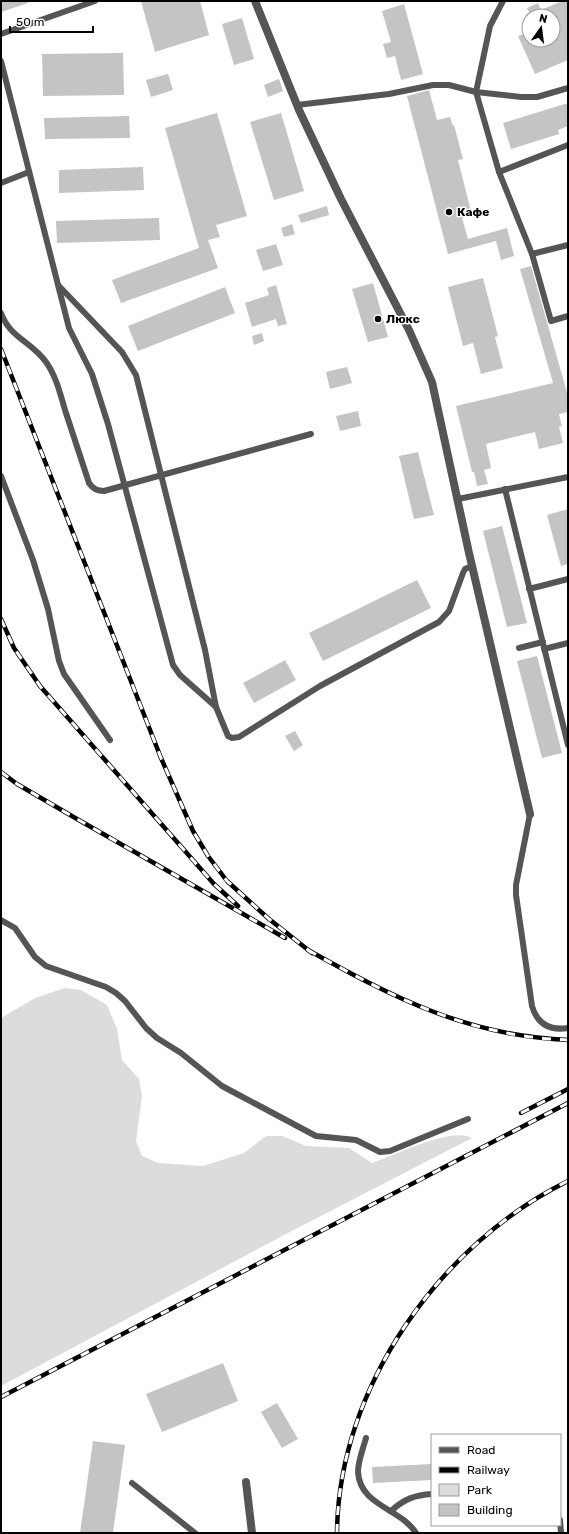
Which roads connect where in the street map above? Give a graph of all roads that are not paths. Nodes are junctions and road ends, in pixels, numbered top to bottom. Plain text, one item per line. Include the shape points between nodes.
1 (95, 1) edge
2 (255, 1) edge
3 (503, 1) edge
4 (1, 34) edge
5 (1, 61) edge
6 (568, 88) edge
7 (476, 92) junction
8 (297, 105) junction
9 (568, 145) edge
10 (30, 172) junction
11 (500, 172) junction
12 (1, 183) edge
13 (568, 245) edge
14 (532, 254) junction
15 (58, 285) junction
16 (1, 313) edge
17 (568, 316) edge
18 (311, 434) dead end
19 (162, 475) junction
20 (1, 476) edge
21 (568, 477) edge
22 (124, 486) junction
23 (505, 489) junction
24 (458, 499) junction
25 (472, 566) junction
26 (568, 579) edge
27 (529, 589) junction
28 (543, 642) junction
29 (568, 643) edge
30 (519, 648) dead end
31 (544, 649) junction
32 (216, 707) junction
33 (110, 740) dead end
34 (568, 745) edge
35 (530, 814) joint
36 (1, 920) edge
37 (568, 1028) edge
38 (468, 1118) dead end
39 (366, 1438) dead end
40 (246, 1482) dead end
41 (132, 1483) dead end
42 (431, 1494) edge
43 (391, 1511) junction
44 (195, 1533) edge
45 (252, 1533) edge
46 (416, 1533) edge

1 - 4 lane
2 - 8 street
3 - 7 lane via 490,26
5 - 10 lane
6 - 7 lane via 537,96 521,97
7 - 8 lane via 449,85 433,85 389,94
7 - 11 lane
8 - 24 street via 341,199 423,360 437,401
9 - 11 lane
10 - 12 lane
10 - 15 lane
11 - 14 lane
13 - 14 lane
14 - 17 lane via 552,321
15 - 19 lane via 102,330 129,363 142,393
15 - 22 lane via 70,328 92,374
16 - 22 lane via 5,324 12,332 46,361 55,380 89,483 93,488 104,491
18 - 19 lane
19 - 22 lane
19 - 32 lane via 205,650
20 - 33 lane via 33,560 64,674
21 - 23 lane
22 - 32 lane via 173,665 180,675
23 - 24 lane
23 - 27 lane
24 - 25 street
25 - 32 lane via 465,569 449,611 438,622 320,686 239,737 228,736
25 - 35 street
26 - 27 lane
27 - 28 lane
28 - 30 lane
28 - 31 lane
29 - 31 lane
31 - 34 lane
35 - 37 lane via 516,895 532,1006 538,1020 543,1024 555,1029
36 - 38 lane via 15,928 35,957 46,966 116,993 157,1038 181,1053 211,1079 316,1136 356,1140 380,1152 390,1151
39 - 43 lane via 358,1472 361,1485 372,1500
40 - 45 street
41 - 44 lane
42 - 43 lane via 412,1496
43 - 46 lane via 403,1518

